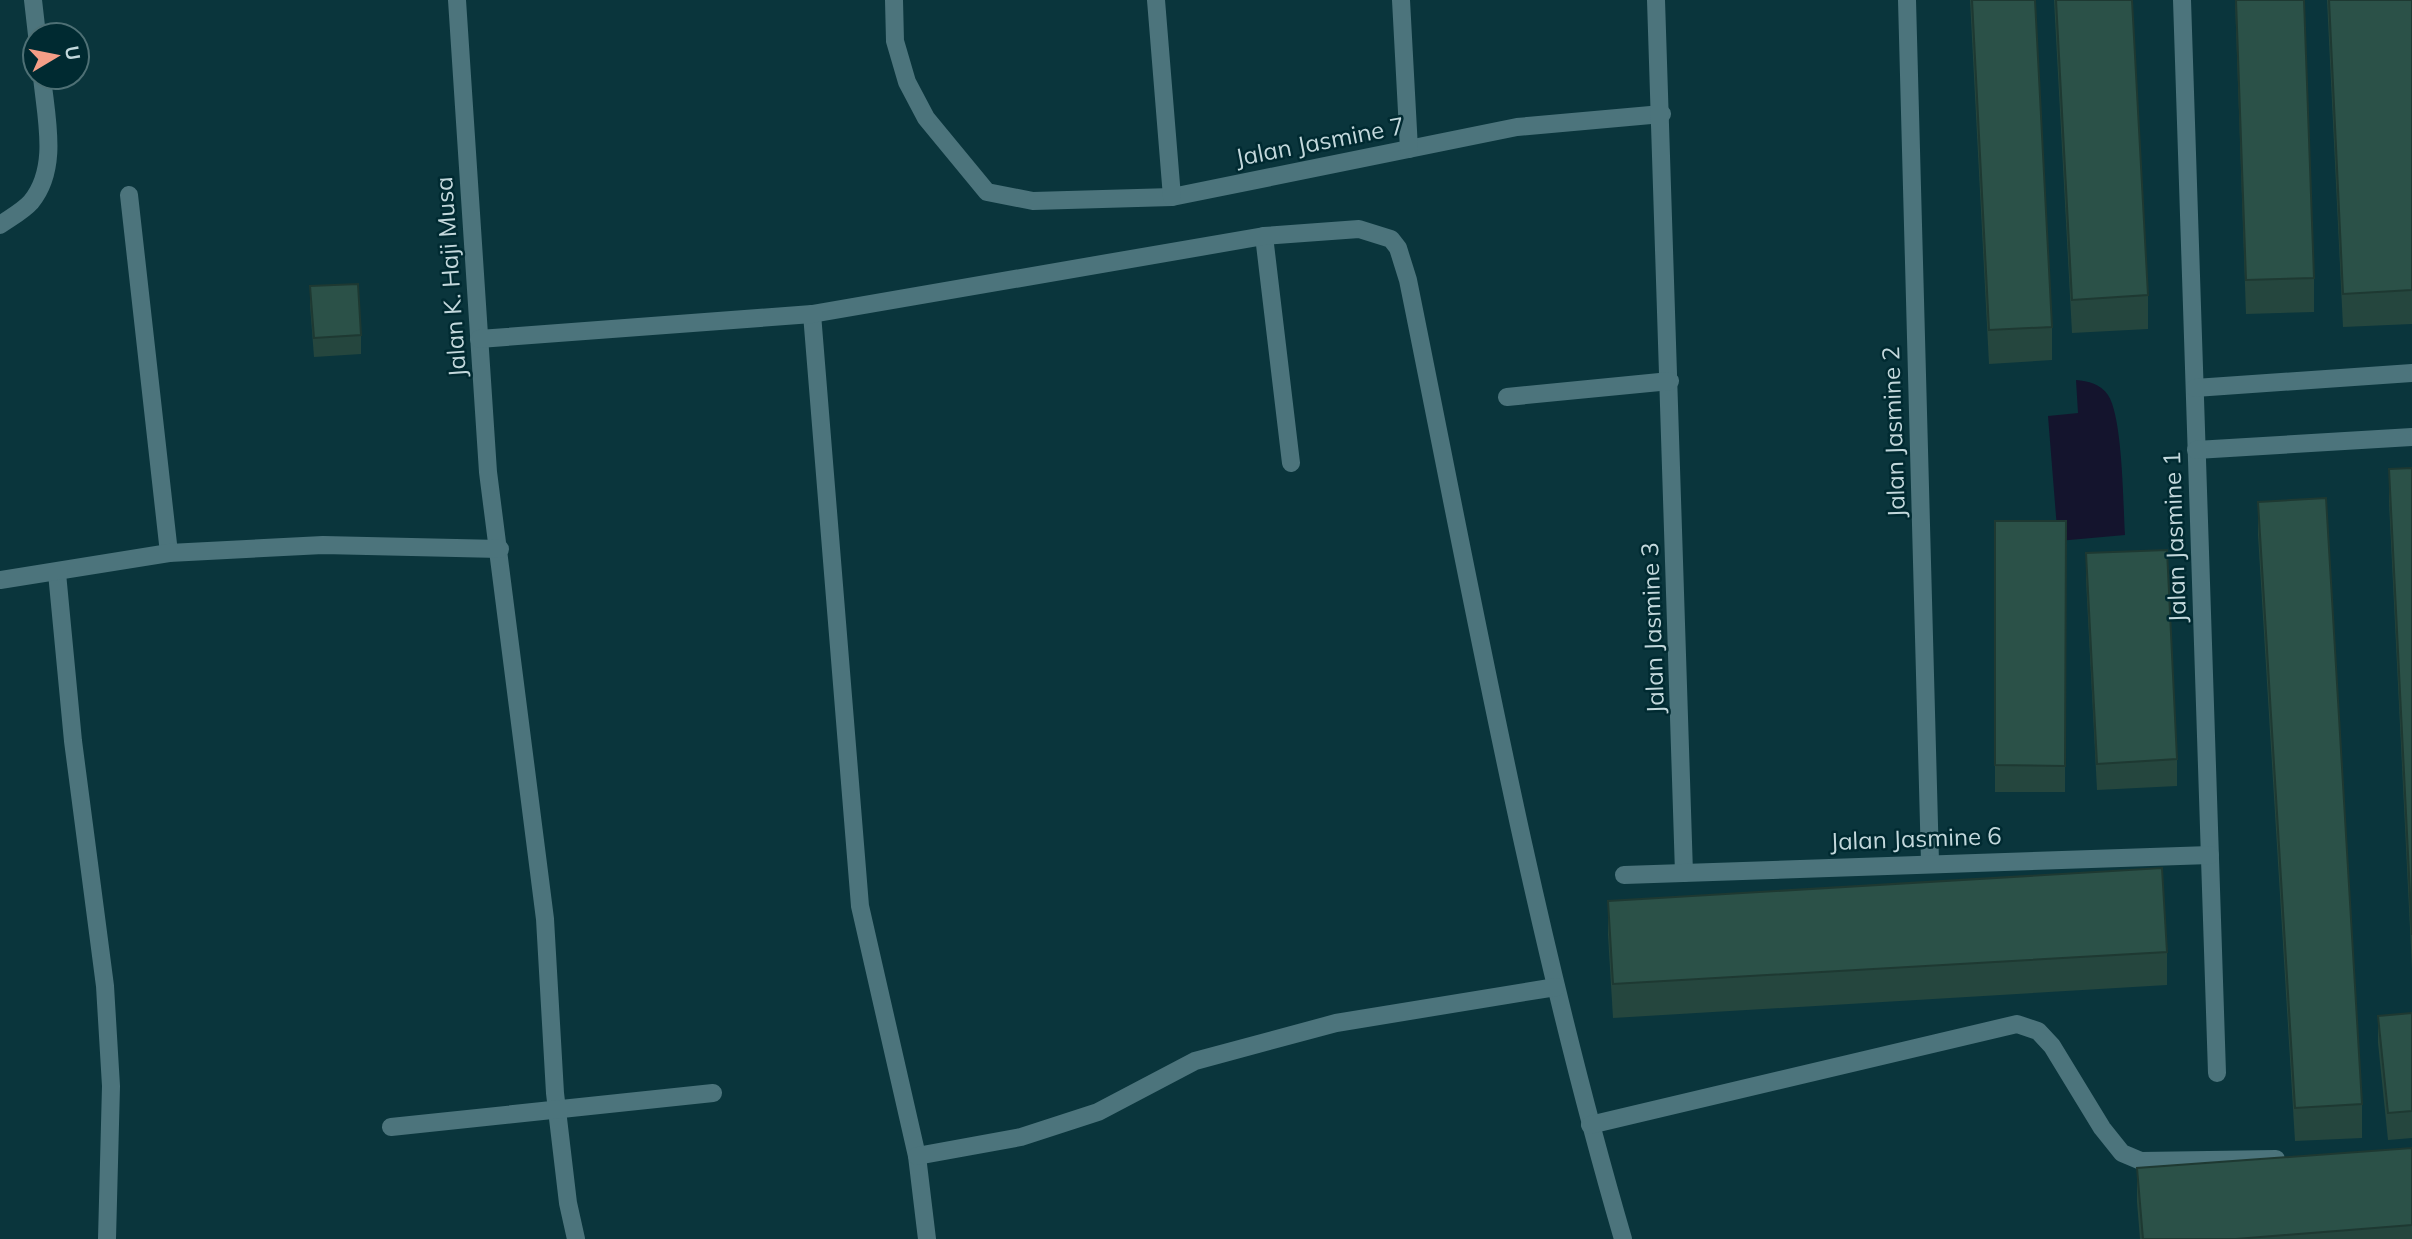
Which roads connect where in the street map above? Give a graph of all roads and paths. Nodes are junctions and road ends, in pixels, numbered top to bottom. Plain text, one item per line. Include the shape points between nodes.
1 (33, 0) edge
2 (457, 0) edge
3 (894, 0) edge
4 (1156, 0) edge
5 (1401, 0) edge
6 (1656, 0) edge
7 (1908, 0) edge
8 (2182, 0) edge
9 (35, 21) edge
10 (43, 91) edge
11 (1662, 114) junction
12 (1409, 149) junction
13 (129, 195) dead end
14 (1172, 197) junction
15 (0, 225) edge
16 (1264, 236) junction
17 (812, 314) junction
18 (480, 339) junction
19 (2412, 373) edge
20 (1670, 382) junction
21 (2194, 388) junction
22 (1507, 397) dead end
23 (2412, 437) edge
24 (2196, 450) junction
25 (1291, 463) dead end
26 (500, 549) junction
27 (169, 553) junction
28 (57, 573) junction
29 (0, 579) edge
30 (2210, 855) junction
31 (1930, 862) junction
32 (1684, 873) junction
33 (1624, 875) dead end
34 (1556, 987) junction
35 (2217, 1073) dead end
36 (713, 1093) dead end
37 (557, 1111) junction
38 (1590, 1125) junction
39 (391, 1127) dead end
40 (917, 1156) junction
41 (2290, 1159) edge
42 (107, 1239) edge
43 (576, 1239) edge
44 (927, 1239) edge
45 (1623, 1239) edge

1 - 9 street
2 - 18 street, Jalan K. Haji Musa
3 - 14 street, Jalan Jasmine 7 via 895,41 907,82 926,118 987,192 1033,201
4 - 14 street
5 - 12 street
6 - 11 street, Jalan Jasmine 3
7 - 31 street, Jalan Jasmine 2
8 - 21 street, Jalan Jasmine 1
10 - 15 street via 46,179 29,204
11 - 12 street, Jalan Jasmine 7 via 1517,127
11 - 20 street, Jalan Jasmine 3
12 - 14 street, Jalan Jasmine 7
13 - 27 street
16 - 17 street
16 - 25 street
16 - 34 street via 1359,229 1380,233 1398,248
17 - 18 street
17 - 40 street via 860,906
18 - 26 street, Jalan K. Haji Musa via 488,472
19 - 21 street
20 - 22 street
20 - 32 street, Jalan Jasmine 3
21 - 24 street, Jalan Jasmine 1
23 - 24 street
24 - 30 street, Jalan Jasmine 1
26 - 27 street via 323,545
26 - 37 street, Jalan K. Haji Musa via 545,919
27 - 28 street
28 - 29 street
28 - 42 street via 73,741 105,986 111,1086
30 - 31 street, Jalan Jasmine 6
30 - 35 street, Jalan Jasmine 1
31 - 32 street, Jalan Jasmine 6
32 - 33 street, Jalan Jasmine 6
34 - 38 street
34 - 40 street via 1336,1023 1195,1061 1098,1112 1021,1138
36 - 37 street
37 - 39 street
37 - 43 street, Jalan K. Haji Musa
38 - 41 street via 2017,1024 2038,1031 2052,1046 2102,1129 2122,1153 2141,1161
38 - 45 street
40 - 44 street

